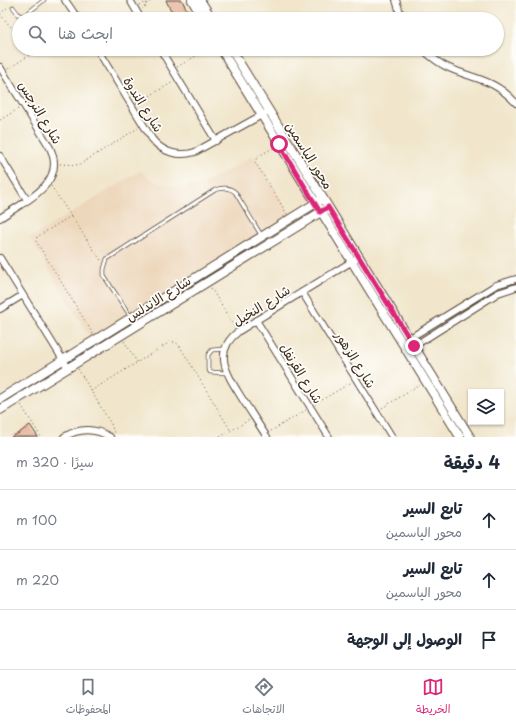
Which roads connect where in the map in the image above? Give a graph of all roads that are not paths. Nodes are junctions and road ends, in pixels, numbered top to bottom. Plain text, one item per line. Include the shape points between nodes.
1 (44, 0) edge
2 (65, 0) edge
3 (130, 0) edge
4 (192, 0) edge
5 (200, 0) edge
6 (396, 0) edge
7 (13, 7) road end
8 (17, 12) edge
9 (29, 12) edge
10 (73, 12) edge
11 (137, 12) edge
12 (199, 12) edge
13 (208, 12) edge
14 (400, 12) edge
15 (101, 56) edge
16 (164, 56) edge
17 (225, 56) edge
18 (235, 56) edge
19 (430, 56) edge
20 (2, 70) edge
21 (516, 103) edge
22 (269, 111) junction
23 (260, 115) junction
24 (216, 141) junction
25 (0, 156) edge
26 (323, 198) junction
27 (27, 200) junction
28 (315, 203) junction
29 (328, 207) junction
30 (320, 212) junction
31 (0, 218) edge
32 (262, 236) junction
33 (359, 257) junction
34 (0, 258) edge
35 (351, 262) junction
36 (516, 279) edge
37 (516, 287) edge
38 (302, 292) junction
39 (23, 295) junction
40 (0, 309) edge
41 (132, 318) junction
42 (256, 320) junction
43 (412, 342) junction
44 (225, 349) junction
45 (63, 360) junction
46 (68, 368) junction
47 (226, 373) junction
48 (0, 400) edge
49 (0, 410) edge
50 (64, 437) edge
51 (112, 437) edge
52 (267, 437) edge
53 (328, 437) edge
54 (392, 437) edge
55 (460, 437) edge
56 (470, 437) edge

1 - 9 lane
2 - 10 street
3 - 11 street
4 - 12 street
5 - 13 street
6 - 14 street
7 - 8 lane
15 - 24 street, شارع الندوة via 158,145 165,150 182,154 191,153
16 - 24 street
17 - 23 street, محور الياسمين
18 - 22 street, محور الياسمين
19 - 21 street via 447,67 495,85
20 - 27 street, شارع النرجس via 51,150 54,164 49,182
22 - 23 street, شارع الندوة
22 - 26 street, محور الياسمين
23 - 24 street, شارع الندوة
23 - 28 street, محور الياسمين
25 - 27 street
26 - 28 street, شارع الاندلس
26 - 29 street, محور الياسمين
27 - 31 street
28 - 30 street, محور الياسمين
28 - 32 street, شارع الاندلس
29 - 30 street, شارع الاندلس
29 - 33 street, محور الياسمين
30 - 35 street, محور الياسمين
30 - 46 street, شارع الاندلس
32 - 41 street, شارع الاندلس
32 - 41 lane via 237,194 230,189 221,188 110,256 104,265 106,279
33 - 35 street, شارع النخيل
33 - 43 street, محور الياسمين
34 - 39 street
35 - 38 street, شارع النخيل
35 - 55 street, محور الياسمين
36 - 43 street via 496,285
37 - 43 street via 498,293
38 - 42 street, شارع النخيل
38 - 54 street, شارع الزهور
39 - 40 street
39 - 45 street
41 - 45 street, شارع الاندلس
42 - 44 street, شارع النخيل via 238,332
42 - 53 street, شارع القرنفل
43 - 56 street, محور الياسمين
44 - 47 street
44 - 47 lane via 212,350 208,355 208,369 210,372
45 - 46 street
45 - 48 street, شارع الاندلس
46 - 49 street, شارع الاندلس
47 - 52 street
50 - 51 street via 88,430

